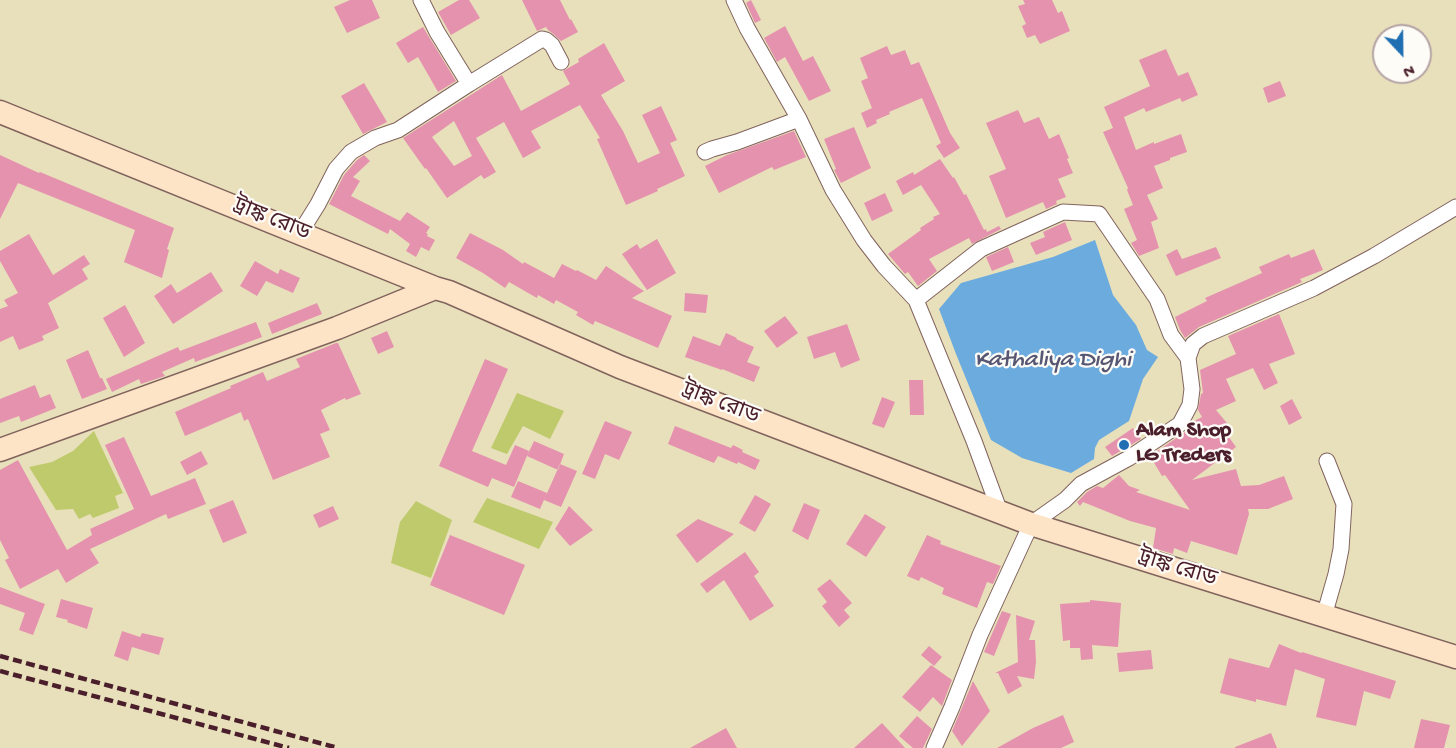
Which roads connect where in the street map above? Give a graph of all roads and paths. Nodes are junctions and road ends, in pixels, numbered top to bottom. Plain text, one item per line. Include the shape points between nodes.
1 (421, 0) edge
2 (734, 0) edge
3 (561, 62) dead end
4 (469, 84) junction
5 (0, 112) edge
6 (799, 119) junction
7 (705, 152) dead end
8 (1456, 207) edge
9 (300, 233) junction
10 (435, 288) junction
11 (916, 300) junction
12 (1188, 358) junction
13 (0, 450) edge
14 (1327, 461) dead end
15 (1000, 512) junction
16 (1031, 524) junction
17 (1324, 616) junction
18 (1456, 657) edge
19 (934, 748) edge

1 - 4 street
2 - 6 street
3 - 4 street via 552,45 542,39
4 - 9 street via 398,130 351,152 336,169
5 - 9 main road, ট্রাঙ্ক রোড
6 - 7 street
6 - 11 street via 832,190 864,240
8 - 12 street via 1314,288 1203,336 1193,344
9 - 10 main road, ট্রাঙ্ক রোড
10 - 13 main road via 337,328
10 - 15 main road, ট্রাঙ্ক রোড via 620,367
11 - 12 street via 981,249 1063,213 1099,214 1157,299 1171,335
11 - 15 street
12 - 16 street via 1190,405 1179,424 1081,484
14 - 17 street via 1344,504 1341,549
15 - 16 main road, ট্রাঙ্ক রোড
16 - 17 main road, ট্রাঙ্ক রোড
16 - 19 street
17 - 18 main road, ট্রাঙ্ক রোড

